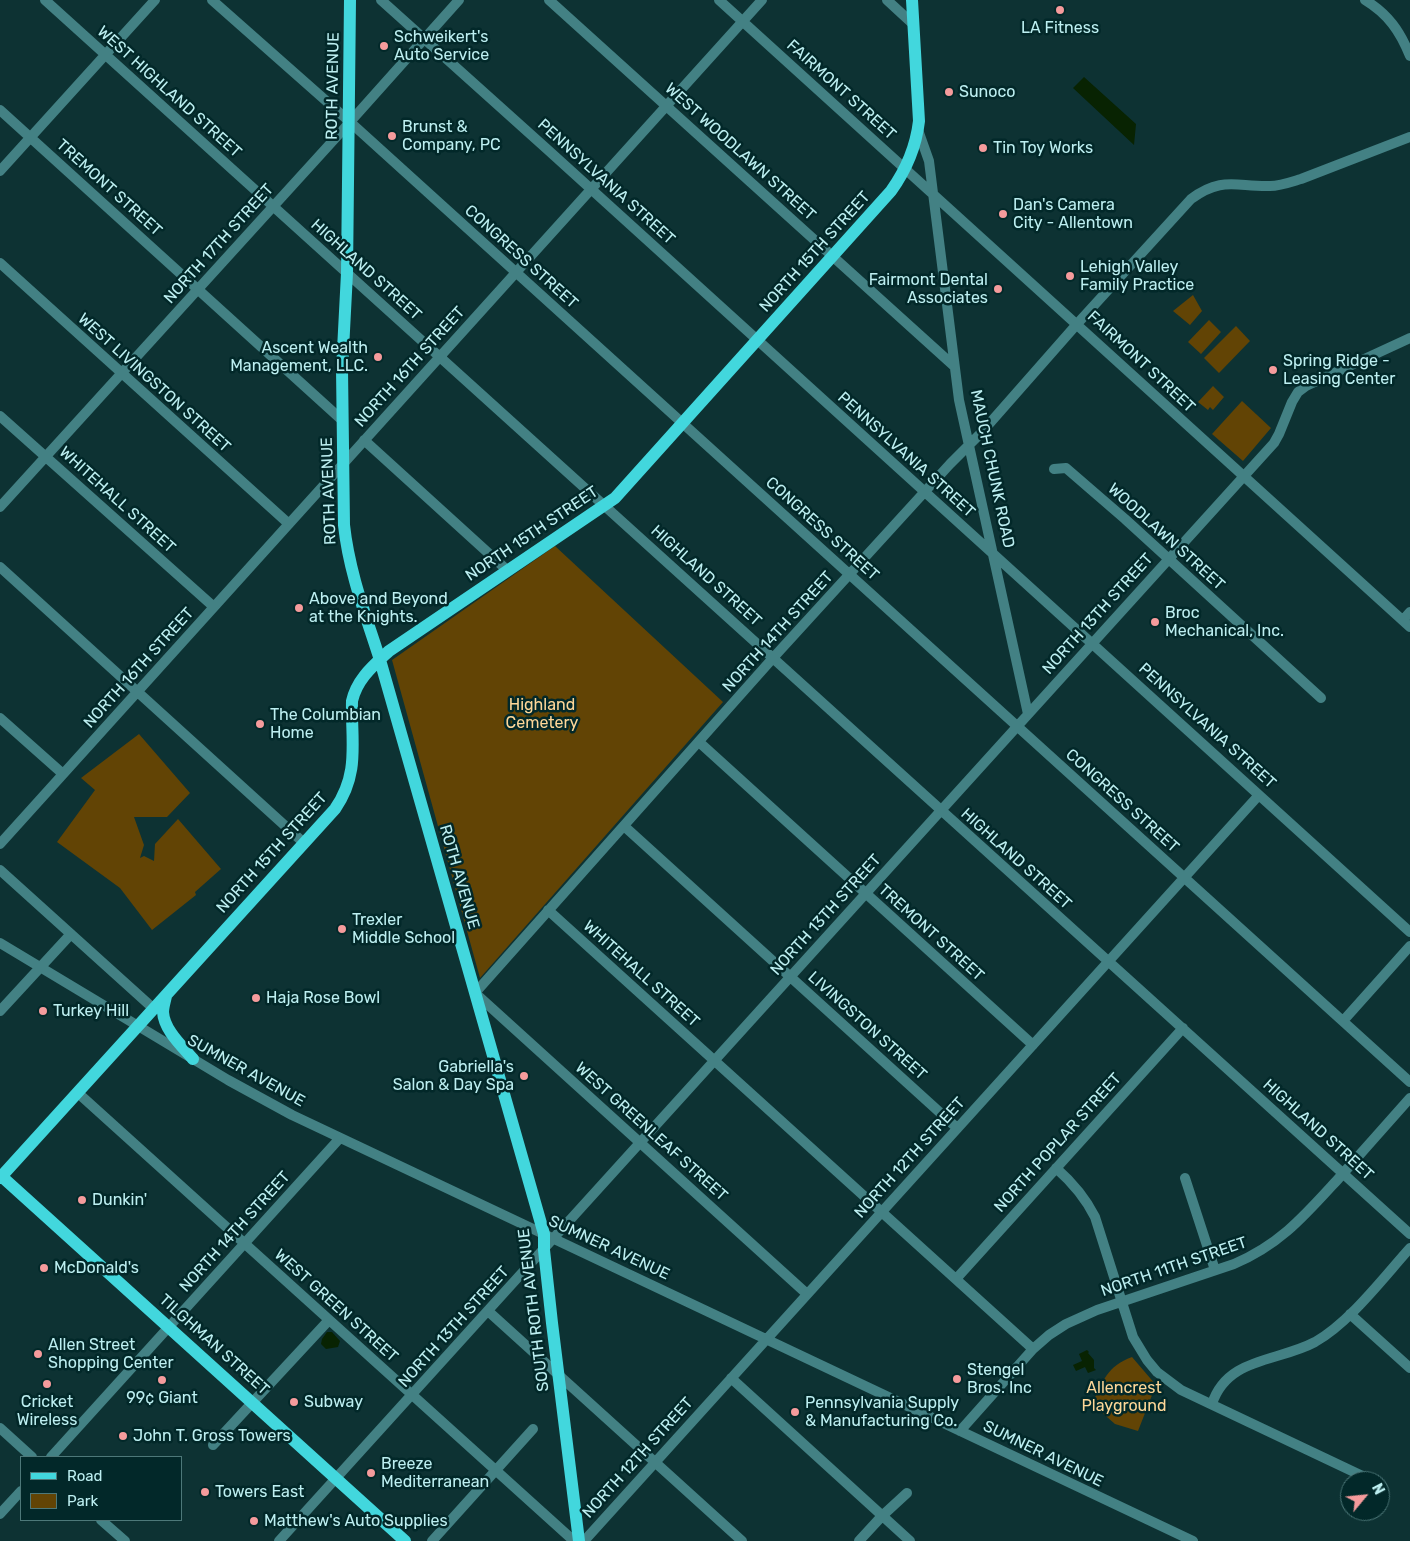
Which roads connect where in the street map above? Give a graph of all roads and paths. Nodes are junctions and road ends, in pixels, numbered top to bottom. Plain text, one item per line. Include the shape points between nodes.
1 (45, 0) edge
2 (155, 0) edge
3 (212, 0) edge
4 (350, 0) edge
5 (381, 0) edge
6 (459, 0) edge
7 (549, 0) edge
8 (719, 0) edge
9 (762, 0) edge
10 (887, 0) edge
11 (912, 0) edge
12 (1365, 0) edge
13 (743, 21) junction
14 (913, 24) junction
15 (424, 38) junction
16 (106, 55) junction
17 (1410, 56) edge
18 (667, 106) junction
19 (0, 110) edge
20 (350, 122) junction
21 (918, 130) junction
22 (30, 137) junction
23 (1410, 137) edge
24 (905, 168) junction
25 (0, 171) edge
26 (591, 189) junction
27 (932, 193) junction
28 (274, 206) junction
29 (956, 215) junction
30 (937, 229) junction
31 (833, 257) junction
32 (0, 263) edge
33 (347, 273) junction
34 (516, 273) junction
35 (197, 289) junction
36 (1077, 324) junction
37 (1410, 338) edge
38 (758, 340) junction
39 (440, 357) junction
40 (954, 366) junction
41 (121, 374) junction
42 (0, 416) edge
43 (343, 421) junction
44 (682, 423) junction
45 (364, 440) junction
46 (968, 445) junction
47 (46, 457) junction
48 (343, 463) junction
49 (1054, 469) dead end
50 (1244, 476) junction
51 (925, 492) junction
52 (604, 504) junction
53 (0, 507) edge
54 (289, 524) junction
55 (993, 554) junction
56 (1169, 559) junction
57 (0, 566) edge
58 (507, 570) junction
59 (850, 575) junction
60 (214, 607) junction
61 (1410, 612) edge
62 (1406, 623) edge
63 (1093, 643) junction
64 (774, 658) junction
65 (380, 660) junction
66 (138, 691) junction
67 (1321, 698) dead end
68 (1028, 714) junction
69 (0, 718) edge
70 (1017, 726) junction
71 (699, 742) junction
72 (63, 774) junction
73 (1259, 795) junction
74 (941, 811) junction
75 (624, 826) junction
76 (304, 842) junction
77 (0, 844) edge
78 (0, 870) edge
79 (1184, 877) junction
80 (865, 894) junction
81 (548, 910) junction
82 (1410, 932) edge
83 (71, 934) junction
84 (0, 943) edge
85 (1410, 946) edge
86 (1108, 961) junction
87 (41, 966) junction
88 (790, 976) junction
89 (475, 993) junction
90 (167, 994) junction
91 (154, 1009) junction
92 (0, 1011) edge
93 (1343, 1021) junction
94 (138, 1026) junction
95 (1183, 1028) junction
96 (1033, 1045) junction
97 (193, 1059) junction
98 (715, 1060) junction
99 (1410, 1082) edge
100 (78, 1092) junction
101 (1410, 1098) edge
102 (957, 1128) junction
103 (340, 1138) junction
104 (640, 1143) junction
105 (1056, 1168) junction
106 (1343, 1173) junction
107 (1, 1176) edge
108 (1185, 1178) dead end
109 (881, 1212) junction
110 (1410, 1234) edge
111 (549, 1236) junction
112 (245, 1243) junction
113 (1410, 1248) edge
114 (544, 1250) junction
115 (1215, 1270) junction
116 (956, 1279) junction
117 (807, 1294) junction
118 (1122, 1302) junction
119 (488, 1311) junction
120 (1350, 1314) junction
121 (329, 1320) junction
122 (170, 1328) junction
123 (766, 1339) junction
124 (1033, 1349) junction
125 (1410, 1368) edge
126 (558, 1375) junction
127 (731, 1378) junction
128 (412, 1395) junction
129 (252, 1402) junction
130 (1212, 1404) junction
131 (0, 1428) edge
132 (533, 1429) dead end
133 (960, 1431) junction
134 (213, 1445) dead end
135 (31, 1456) edge
136 (53, 1456) edge
137 (655, 1462) junction
138 (495, 1471) junction
139 (1352, 1471) edge
140 (337, 1478) junction
141 (20, 1492) edge
142 (907, 1493) dead end
143 (0, 1514) edge
144 (882, 1516) junction
145 (102, 1521) edge
146 (124, 1541) edge
147 (279, 1541) edge
148 (405, 1541) edge
149 (432, 1541) edge
150 (574, 1541) edge
151 (579, 1541) edge
152 (584, 1541) edge
153 (742, 1541) edge
154 (859, 1541) edge
155 (910, 1541) edge
156 (1192, 1541) edge

1 - 16 street, WEST HIGHLAND STREET
2 - 16 street
3 - 20 street, CONGRESS STREET
4 - 20 main road, ROTH AVENUE
5 - 15 street, PENNSYLVANIA STREET
6 - 15 street, NORTH 17TH STREET
7 - 18 street, WEST WOODLAWN STREET
8 - 13 street, FAIRMONT STREET
9 - 13 street, NORTH 16TH STREET
10 - 14 street
11 - 14 main road, MAUCH CHUNK ROAD
12 - 17 street via 1392,22
13 - 18 street, NORTH 16TH STREET
13 - 24 street, FAIRMONT STREET
14 - 21 main road, MAUCH CHUNK ROAD
15 - 20 street, NORTH 17TH STREET
15 - 26 street, PENNSYLVANIA STREET
16 - 22 street
16 - 28 street, WEST HIGHLAND STREET
18 - 26 street, NORTH 16TH STREET
18 - 31 street, WEST WOODLAWN STREET
19 - 22 street, TREMONT STREET
20 - 28 street, NORTH 17TH STREET
20 - 33 main road, ROTH AVENUE
20 - 34 street, CONGRESS STREET
21 - 24 main road, MAUCH CHUNK ROAD
21 - 27 street, MAUCH CHUNK ROAD via 929,161
22 - 25 street
22 - 35 street, TREMONT STREET
23 - 36 street, NORTH 14TH STREET via 1284,184 1255,186 1231,183 1201,191
24 - 27 street, FAIRMONT STREET
24 - 31 main road, NORTH 15TH STREET via 884,201
26 - 34 street, NORTH 16TH STREET
26 - 38 street, PENNSYLVANIA STREET
27 - 29 street, FAIRMONT STREET
27 - 30 street, MAUCH CHUNK ROAD
28 - 33 street, HIGHLAND STREET
28 - 35 street, NORTH 17TH STREET
29 - 30 street via 945,219
29 - 36 street, FAIRMONT STREET
30 - 40 street, MAUCH CHUNK ROAD
31 - 38 main road, NORTH 15TH STREET
31 - 40 street, WEST WOODLAWN STREET
32 - 41 street, WEST LIVINGSTON STREET
33 - 39 street, HIGHLAND STREET
33 - 43 main road, ROTH AVENUE via 342,355
34 - 39 street, NORTH 16TH STREET
34 - 44 street, CONGRESS STREET
35 - 41 street, NORTH 17TH STREET
35 - 43 street, TREMONT STREET
36 - 46 street, NORTH 14TH STREET
36 - 50 street, FAIRMONT STREET
37 - 50 street, NORTH 13TH STREET via 1298,392 1274,442
38 - 44 main road, NORTH 15TH STREET
38 - 51 street, PENNSYLVANIA STREET
39 - 45 street, NORTH 16TH STREET
39 - 52 street, HIGHLAND STREET
40 - 46 street, MAUCH CHUNK ROAD
41 - 47 street, NORTH 17TH STREET
41 - 54 street, WEST LIVINGSTON STREET
42 - 47 street, WHITEHALL STREET
43 - 48 main road, ROTH AVENUE
44 - 52 main road, NORTH 15TH STREET via 615,498
44 - 59 street, CONGRESS STREET
45 - 48 street, NORTH 16TH STREET
45 - 58 street
46 - 51 street, NORTH 14TH STREET
46 - 55 street, MAUCH CHUNK ROAD
47 - 53 street, NORTH 17TH STREET
47 - 60 street, WHITEHALL STREET
48 - 54 street, NORTH 16TH STREET
48 - 65 main road, ROTH AVENUE via 346,546
49 - 56 street, WOODLAWN STREET via 1066,468
50 - 56 street, NORTH 13TH STREET
50 - 62 street, FAIRMONT STREET
51 - 55 street, PENNSYLVANIA STREET
51 - 59 street, NORTH 14TH STREET
52 - 58 main road, NORTH 15TH STREET
52 - 64 street, HIGHLAND STREET
54 - 60 street, NORTH 16TH STREET
55 - 63 street, PENNSYLVANIA STREET
55 - 68 street, MAUCH CHUNK ROAD
56 - 63 street, NORTH 13TH STREET
56 - 67 street, WOODLAWN STREET
57 - 66 street
58 - 65 main road, NORTH 15TH STREET
59 - 64 street, NORTH 14TH STREET
59 - 70 street, CONGRESS STREET
60 - 66 street, NORTH 16TH STREET
61 - 62 street
63 - 68 street, NORTH 13TH STREET
63 - 73 street, PENNSYLVANIA STREET
64 - 71 street, NORTH 14TH STREET
64 - 74 street, HIGHLAND STREET
65 - 76 main road, NORTH 15TH STREET via 363,676 354,691 353,766 347,789 335,809
65 - 89 main road, ROTH AVENUE
66 - 72 street, NORTH 16TH STREET
66 - 76 street
68 - 70 street, NORTH 13TH STREET
69 - 72 street
70 - 74 street, NORTH 13TH STREET
70 - 79 street, CONGRESS STREET
71 - 75 street, NORTH 14TH STREET
71 - 80 street, TREMONT STREET
72 - 77 street, NORTH 16TH STREET
73 - 79 street, NORTH 12TH STREET
73 - 82 street, PENNSYLVANIA STREET
74 - 80 street, NORTH 13TH STREET
74 - 86 street, HIGHLAND STREET
75 - 81 street, NORTH 14TH STREET
75 - 88 street, LIVINGSTON STREET
76 - 90 main road, NORTH 15TH STREET
78 - 83 street
79 - 86 street, NORTH 12TH STREET
79 - 93 street, CONGRESS STREET
80 - 88 street, NORTH 13TH STREET
80 - 96 street, TREMONT STREET
81 - 89 street, NORTH 14TH STREET
81 - 98 street, WHITEHALL STREET
83 - 87 street
83 - 91 street
84 - 87 street, SUMNER AVENUE
85 - 93 street
86 - 95 street, HIGHLAND STREET
86 - 96 street, NORTH 12TH STREET
87 - 92 street
87 - 94 street, SUMNER AVENUE
88 - 98 street, NORTH 13TH STREET
88 - 102 street, LIVINGSTON STREET
89 - 104 street, WEST GREENLEAF STREET
89 - 111 main road, SOUTH ROTH AVENUE
90 - 91 main road, NORTH 15TH STREET
90 - 97 main road via 163,1010 165,1022
91 - 94 main road, NORTH 15TH STREET
93 - 99 street, CONGRESS STREET
94 - 97 street, SUMNER AVENUE
94 - 100 main road, NORTH 15TH STREET
95 - 105 street, NORTH POPLAR STREET
95 - 106 street, HIGHLAND STREET
96 - 102 street, NORTH 12TH STREET
97 - 103 street, SUMNER AVENUE via 270,1104
98 - 104 street, NORTH 13TH STREET
98 - 109 street, WHITEHALL STREET
100 - 107 main road, NORTH 15TH STREET
100 - 112 street, WEST GREEN STREET
101 - 106 street, NORTH 11TH STREET
102 - 109 street, NORTH 12TH STREET
103 - 111 street, SUMNER AVENUE
103 - 112 street, NORTH 14TH STREET
104 - 111 street, NORTH 13TH STREET
104 - 117 street, WEST GREENLEAF STREET
105 - 116 street, NORTH POPLAR STREET
105 - 118 street via 1080,1191 1095,1217
106 - 110 street, HIGHLAND STREET
106 - 115 street, NORTH 11TH STREET via 1277,1241 1250,1257
107 - 122 main road, TILGHMAN STREET
108 - 115 street
109 - 116 street, WHITEHALL STREET
109 - 117 street, NORTH 12TH STREET
111 - 114 main road, SOUTH ROTH AVENUE
111 - 123 street, SUMNER AVENUE
112 - 121 street, WEST GREEN STREET
112 - 122 street, NORTH 14TH STREET
113 - 120 street
114 - 119 street, NORTH 13TH STREET
114 - 126 main road, SOUTH ROTH AVENUE
115 - 118 street, NORTH 11TH STREET
116 - 124 street, WHITEHALL STREET
117 - 123 street, NORTH 12TH STREET
118 - 124 street, NORTH 11TH STREET via 1078,1317
118 - 130 street via 1133,1337 1157,1372 1181,1390
119 - 126 street
119 - 128 street, NORTH 13TH STREET
120 - 125 street
120 - 130 street via 1315,1342 1236,1371 1220,1386
121 - 128 street, WEST GREEN STREET
121 - 129 street
122 - 129 main road, TILGHMAN STREET
122 - 136 street, NORTH 14TH STREET
123 - 127 street, NORTH 12TH STREET
123 - 133 street, SUMNER AVENUE
124 - 133 street, NORTH 11TH STREET
126 - 137 street
126 - 151 main road, SOUTH ROTH AVENUE
127 - 137 street, NORTH 12TH STREET
127 - 144 street
128 - 138 street, WEST GREEN STREET
128 - 140 street, NORTH 13TH STREET
129 - 134 street
129 - 140 main road, TILGHMAN STREET
130 - 139 street
131 - 135 street
132 - 138 street
133 - 156 street, SUMNER AVENUE
137 - 152 street, NORTH 12TH STREET
137 - 153 street
138 - 149 street
138 - 150 street, WEST GREEN STREET
140 - 147 street, NORTH 13TH STREET
140 - 148 main road, TILGHMAN STREET
141 - 143 street
142 - 144 street
144 - 154 street
144 - 155 street
145 - 146 street

